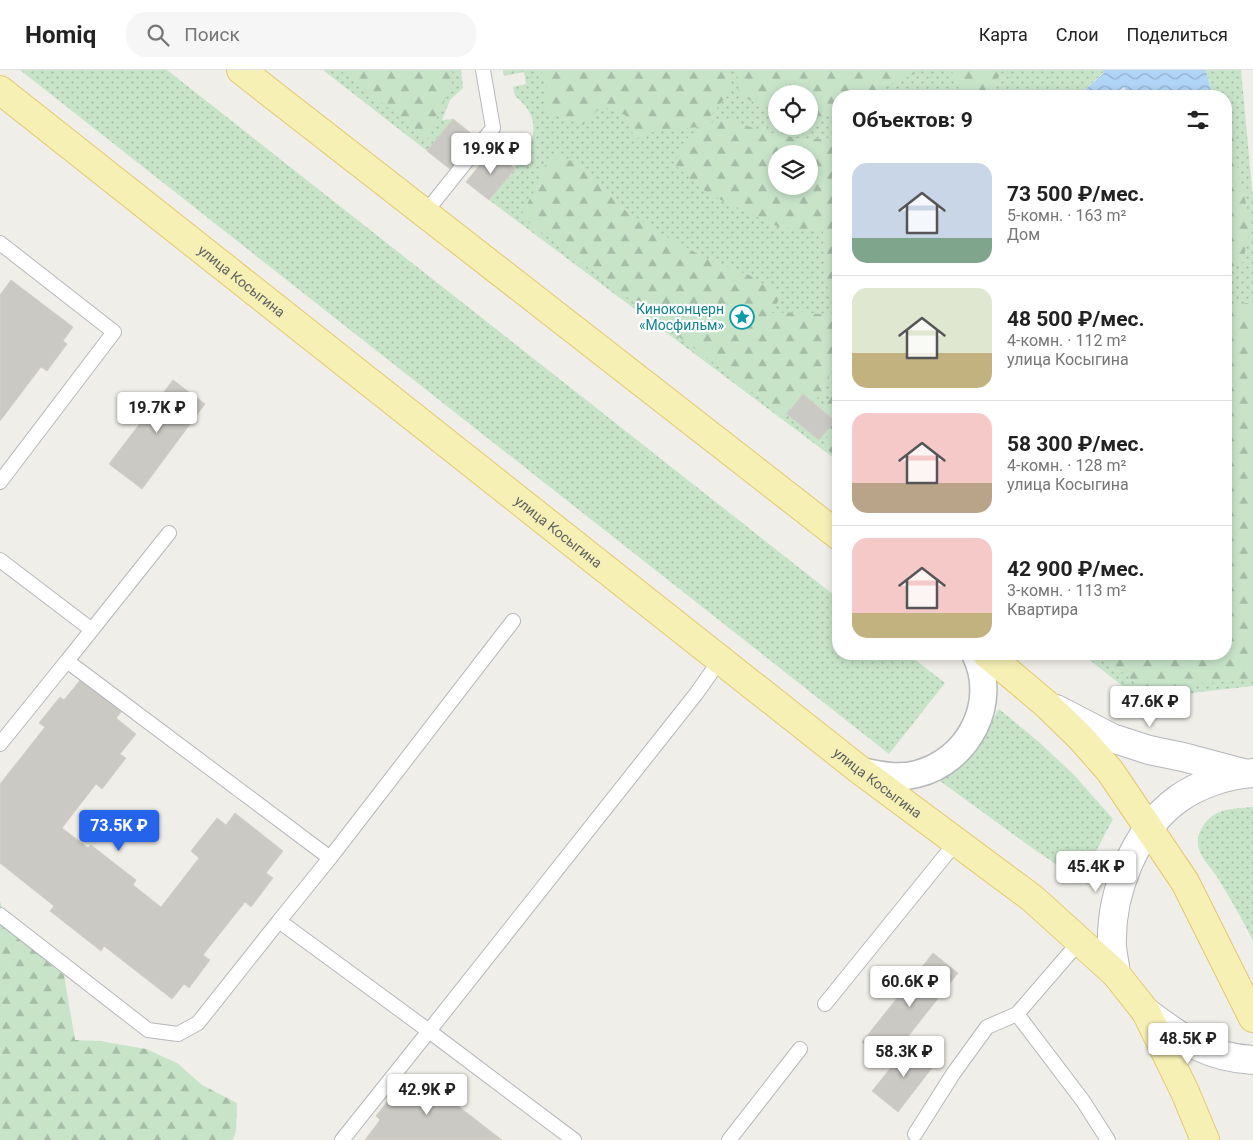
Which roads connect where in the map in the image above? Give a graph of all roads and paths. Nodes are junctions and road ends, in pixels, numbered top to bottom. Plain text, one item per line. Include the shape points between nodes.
1 (242, 70) edge
2 (483, 70) edge
3 (0, 90) edge
4 (425, 213) junction
5 (0, 243) edge
6 (0, 482) edge
7 (832, 531) edge
8 (170, 533) dead end
9 (0, 560) edge
10 (513, 621) dead end
11 (92, 630) junction
12 (720, 660) junction
13 (977, 660) edge
14 (994, 660) edge
15 (67, 661) junction
16 (1046, 704) junction
17 (0, 744) edge
18 (861, 771) junction
19 (1249, 773) edge
20 (1150, 828) junction
21 (957, 841) junction
22 (330, 858) junction
23 (0, 915) edge
24 (279, 921) junction
25 (1080, 941) junction
26 (1116, 974) junction
27 (825, 1004) dead end
28 (1146, 1012) junction
29 (1018, 1014) junction
30 (1253, 1018) edge
31 (429, 1031) junction
32 (800, 1049) dead end
33 (1253, 1060) edge
34 (915, 1134) dead end
35 (342, 1140) edge
36 (574, 1140) edge
37 (729, 1140) edge
38 (1108, 1140) edge
39 (1205, 1140) edge

1 - 4 main road
2 - 4 lane via 493,128
3 - 12 main road, улица Косыгина
4 - 7 main road
5 - 6 lane via 114,332
8 - 11 lane
9 - 11 lane
10 - 22 lane
11 - 15 lane
12 - 18 main road, улица Косыгина
12 - 31 lane
13 - 18 street via 983,702 974,730 956,754 931,770 902,777
14 - 16 main road
15 - 17 lane
15 - 22 lane
16 - 19 main road, улица Косыгина via 1112,738 1148,750
16 - 20 main road via 1110,771
18 - 21 main road, улица Косыгина
19 - 20 main road, улица Косыгина via 1220,779 1196,789 1178,799
20 - 26 main road, улица Косыгина via 1137,847 1117,896 1112,948
20 - 30 main road via 1185,882
21 - 25 main road, улица Косыгина via 1032,898
21 - 27 lane
22 - 24 lane
23 - 24 lane via 148,1030 178,1034 198,1023
24 - 31 lane
25 - 26 main road, улица Косыгина
25 - 29 lane
26 - 28 main road, улица Косыгина
28 - 33 main road, улица Косыгина via 1207,1051
28 - 39 main road, улица Косыгина
29 - 34 lane via 987,1027
29 - 38 lane
31 - 35 lane
31 - 36 lane
32 - 37 lane

